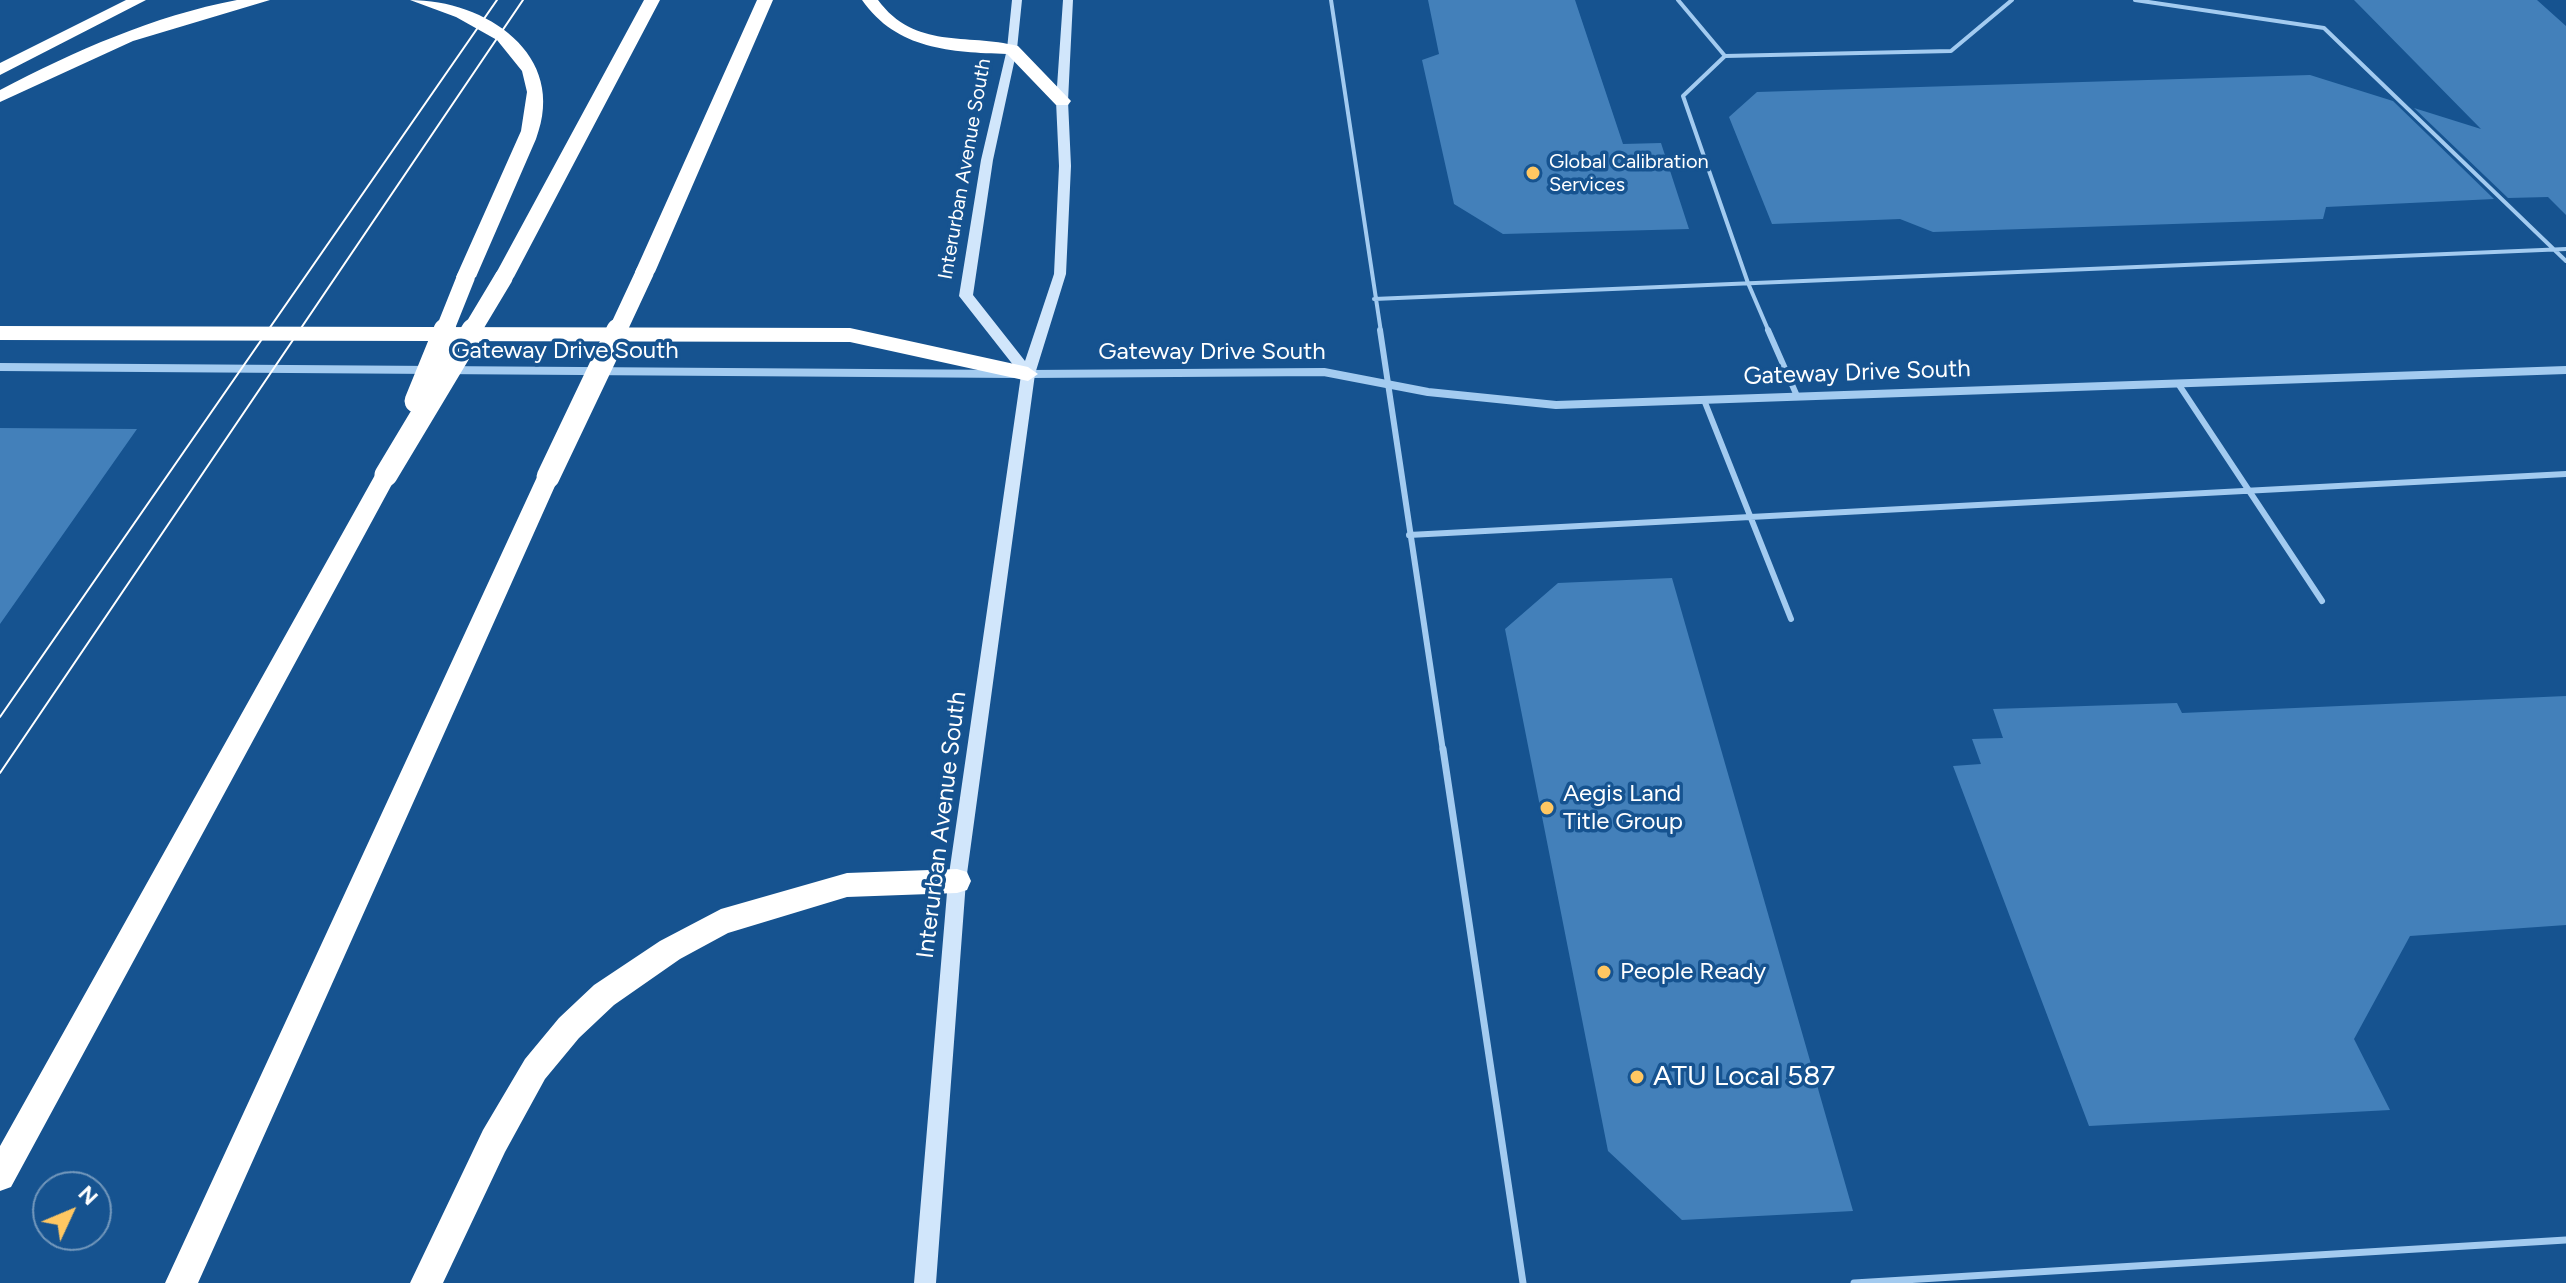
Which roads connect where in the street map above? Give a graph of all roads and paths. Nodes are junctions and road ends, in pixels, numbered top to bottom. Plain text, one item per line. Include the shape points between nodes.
1 (138, 0) edge
2 (262, 0) edge
3 (418, 0) edge
4 (652, 0) edge
5 (765, 0) edge
6 (870, 0) edge
7 (1017, 0) edge
8 (1068, 0) edge
9 (1331, 0) edge
10 (1678, 0) edge
11 (2012, 0) edge
12 (2135, 0) edge
13 (1012, 49) junction
14 (1725, 56) junction
15 (0, 70) edge
16 (0, 97) edge
17 (1062, 101) junction
18 (2555, 249) junction
19 (2566, 249) edge
20 (2566, 261) edge
21 (1748, 283) junction
22 (1374, 299) junction
23 (0, 333) edge
24 (0, 367) edge
25 (2566, 370) edge
26 (1028, 374) junction
27 (1386, 384) junction
28 (2179, 385) junction
29 (1797, 396) junction
30 (1704, 400) junction
31 (2566, 474) edge
32 (386, 475) junction
33 (2248, 491) junction
34 (1750, 517) junction
35 (1409, 535) junction
36 (2322, 601) dead end
37 (1791, 619) dead end
38 (957, 881) junction
39 (0, 1176) edge
40 (2566, 1240) edge
41 (181, 1283) edge
42 (426, 1283) edge
43 (925, 1283) edge
44 (1523, 1283) edge
45 (1854, 1283) edge

1 - 15 highway
2 - 16 highway via 189,15 125,36
3 - 32 highway, bridge via 477,19 522,54 534,81 534,117
4 - 32 highway, bridge via 504,277
5 - 41 highway, bridge
6 - 13 highway via 904,34 965,47
7 - 13 main road, Interurban Avenue South
8 - 17 main road, Interurban Avenue South
9 - 22 lane
10 - 14 lane
11 - 14 lane via 1951,51
12 - 18 lane via 2324,28
13 - 17 highway
13 - 26 main road, Interurban Avenue South via 987,160 966,296
14 - 21 lane via 1683,96
17 - 26 main road, Interurban Avenue South via 1060,274
18 - 19 lane
18 - 20 lane
18 - 21 lane
21 - 22 lane
21 - 29 lane
22 - 27 lane
23 - 26 highway via 850,335
24 - 26 street, Gateway Drive South
25 - 28 street, Gateway Drive South
26 - 27 street, Gateway Drive South via 1324,372
26 - 38 main road, Interurban Avenue South
27 - 30 street, Gateway Drive South via 1556,405
27 - 35 lane
28 - 29 street, Gateway Drive South
28 - 33 lane
29 - 30 street, Gateway Drive South
30 - 34 lane
31 - 33 lane
32 - 39 highway
33 - 34 lane
33 - 36 lane
34 - 35 lane
34 - 37 lane
35 - 44 lane
38 - 42 highway via 847,885 721,922 604,995 535,1069
38 - 43 main road, Interurban Avenue South
40 - 45 lane

